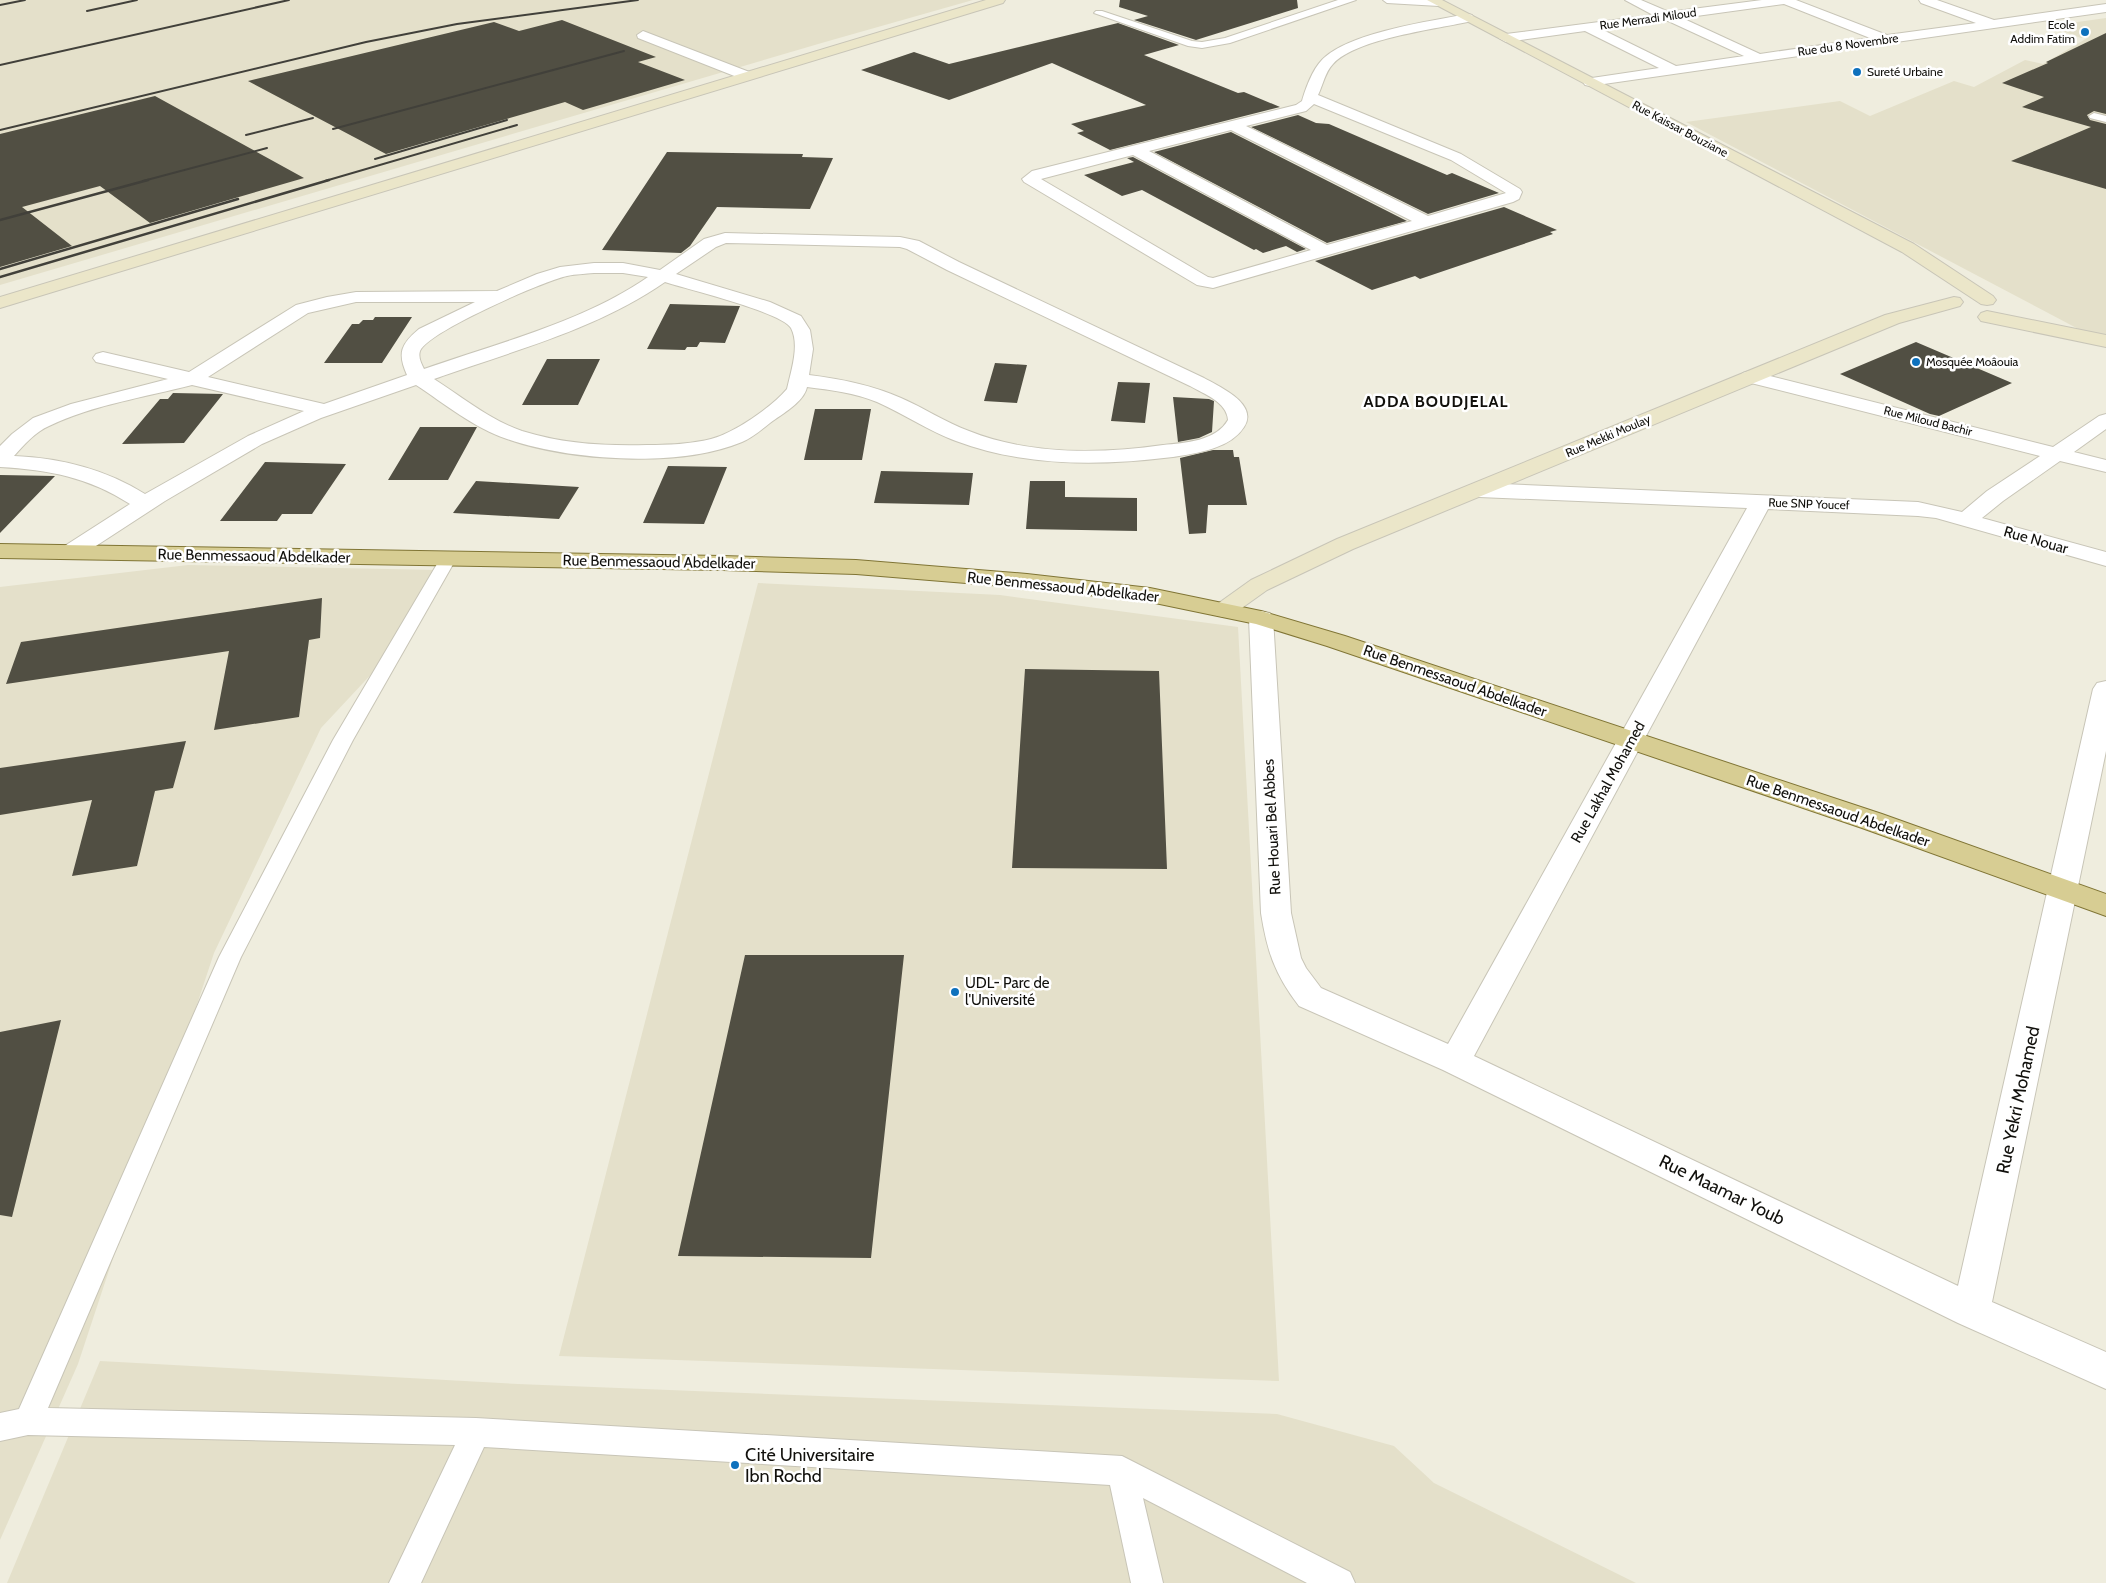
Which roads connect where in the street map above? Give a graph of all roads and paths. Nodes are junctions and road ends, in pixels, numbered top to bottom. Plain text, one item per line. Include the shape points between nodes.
1 (999, 0) edge
2 (1352, 0) edge
3 (1388, 0) edge
4 (1631, 0) edge
5 (1784, 0) edge
6 (1790, 0) edge
7 (1925, 0) edge
8 (2069, 0) edge
9 (1436, 2) edge
10 (2102, 9) edge
11 (1098, 12) dead end
12 (1666, 16) junction
13 (1468, 18) junction
14 (1993, 24) junction
15 (1586, 27) junction
16 (643, 35) dead end
17 (1506, 38) junction
18 (1886, 40) junction
19 (1759, 58) junction
20 (1674, 70) junction
21 (747, 76) junction
22 (1590, 82) junction
23 (1310, 97) junction
24 (2094, 116) dead end
25 (2106, 119) edge
26 (1232, 126) junction
27 (1136, 150) junction
28 (1427, 222) junction
29 (1326, 250) junction
30 (1926, 259) junction
31 (662, 276) junction
32 (500, 296) junction
33 (0, 303) edge
34 (1974, 309) junction
35 (2106, 341) edge
36 (103, 358) dead end
37 (418, 377) junction
38 (1750, 377) junction
39 (191, 379) junction
40 (799, 380) junction
41 (326, 410) junction
42 (2106, 420) edge
43 (2057, 454) junction
44 (0, 459) edge
45 (2106, 466) edge
46 (1479, 490) junction
47 (1761, 502) junction
48 (145, 504) junction
49 (1966, 520) junction
50 (0, 550) edge
51 (71, 552) junction
52 (448, 559) junction
53 (2106, 560) edge
54 (1224, 610) junction
55 (1261, 618) junction
56 (2106, 689) edge
57 (1631, 741) junction
58 (2064, 890) junction
59 (2106, 905) edge
60 (1337, 1010) joint
61 (1455, 1062) junction
62 (1972, 1311) junction
63 (2106, 1371) edge
64 (28, 1421) junction
65 (0, 1427) edge
66 (476, 1432) junction
67 (1122, 1471) junction
68 (405, 1583) edge
69 (1147, 1583) edge
70 (1339, 1583) edge

1 - 21 street
2 - 11 lane via 1227,41 1202,45
3 - 9 lane
4 - 12 street
5 - 6 street, Rue Merradi Miloud
5 - 12 street, Rue Merradi Miloud
5 - 18 street
7 - 14 street
8 - 10 street
9 - 13 street, Rue Kaissar Bouziane
10 - 14 street, Rue du 8 Novembre
12 - 15 street, Rue Merradi Miloud
12 - 19 street
13 - 17 street, Rue Kaissar Bouziane
13 - 23 street via 1361,42 1339,52 1328,61
14 - 18 street, Rue du 8 Novembre
15 - 17 street, Rue Merradi Miloud
15 - 20 street
16 - 21 street
17 - 22 street, Rue Kaissar Bouziane
18 - 19 street, Rue du 8 Novembre
19 - 20 street, Rue du 8 Novembre
20 - 22 street, Rue du 8 Novembre
21 - 33 street
22 - 30 street, Rue Kaissar Bouziane
23 - 26 street via 1302,108
23 - 28 street via 1456,158 1514,192 1507,199
24 - 25 lane
26 - 27 street
26 - 28 street
27 - 29 street
27 - 29 street via 1038,174 1030,179 1203,281 1222,282
28 - 29 street
30 - 34 street, Rue Kaissar Bouziane
30 - 34 street
31 - 32 street via 623,268 566,271
31 - 37 street via 607,308
31 - 40 street via 764,306 794,320 801,330 804,350
31 - 40 street via 720,239 905,242 1197,382 1231,404 1239,416 1233,429 1215,440 1185,448 1114,456 1027,452 996,447 964,436 883,398 846,387
32 - 37 street via 420,338 411,350 410,361
32 - 39 street via 356,297 327,302 302,309 284,319
34 - 35 street
34 - 38 street, Rue Mekki Moulay via 1872,328
36 - 39 street
37 - 40 street via 486,422 514,435 569,449 605,452 686,450 726,442 752,428 791,398
37 - 41 street
38 - 43 street, Rue Miloud Bachir
38 - 46 street, Rue Mekki Moulay
39 - 41 street
39 - 44 street via 78,408 40,422 19,438
41 - 48 street via 255,440
42 - 43 street
43 - 45 street, Rue Miloud Bachir
43 - 49 street
44 - 48 street via 46,463 90,474 122,488
46 - 47 street, Rue SNP Youcef
46 - 54 street, Rue Mekki Moulay via 1345,544 1259,585
47 - 49 street, Rue SNP Youcef via 1918,509
47 - 57 street, Rue Lakhal Mohamed
48 - 51 street
49 - 53 street, Rue Nouar
50 - 51 main road, Rue Benmessaoud Abdelkader
51 - 52 main road, Rue Benmessaoud Abdelkader
52 - 54 main road, Rue Benmessaoud Abdelkader via 856,567 1104,589
52 - 64 lane via 343,740 230,957
54 - 55 main road, Rue Benmessaoud Abdelkader
55 - 57 main road, Rue Benmessaoud Abdelkader
55 - 60 street, Rue Houari Bel Abbes via 1276,912 1283,955 1310,997
56 - 58 street, Rue Yekri Mohamed
57 - 58 main road, Rue Benmessaoud Abdelkader via 1872,821
57 - 61 street, Rue Lakhal Mohamed
58 - 59 main road, Rue Benmessaoud Abdelkader
58 - 62 street, Rue Yekri Mohamed
60 - 61 street, Rue Maamar Youb
61 - 62 street, Rue Maamar Youb
62 - 63 street, Rue Maamar Youb
64 - 65 lane
64 - 66 lane
66 - 67 lane
66 - 68 lane
67 - 69 lane
67 - 70 lane

